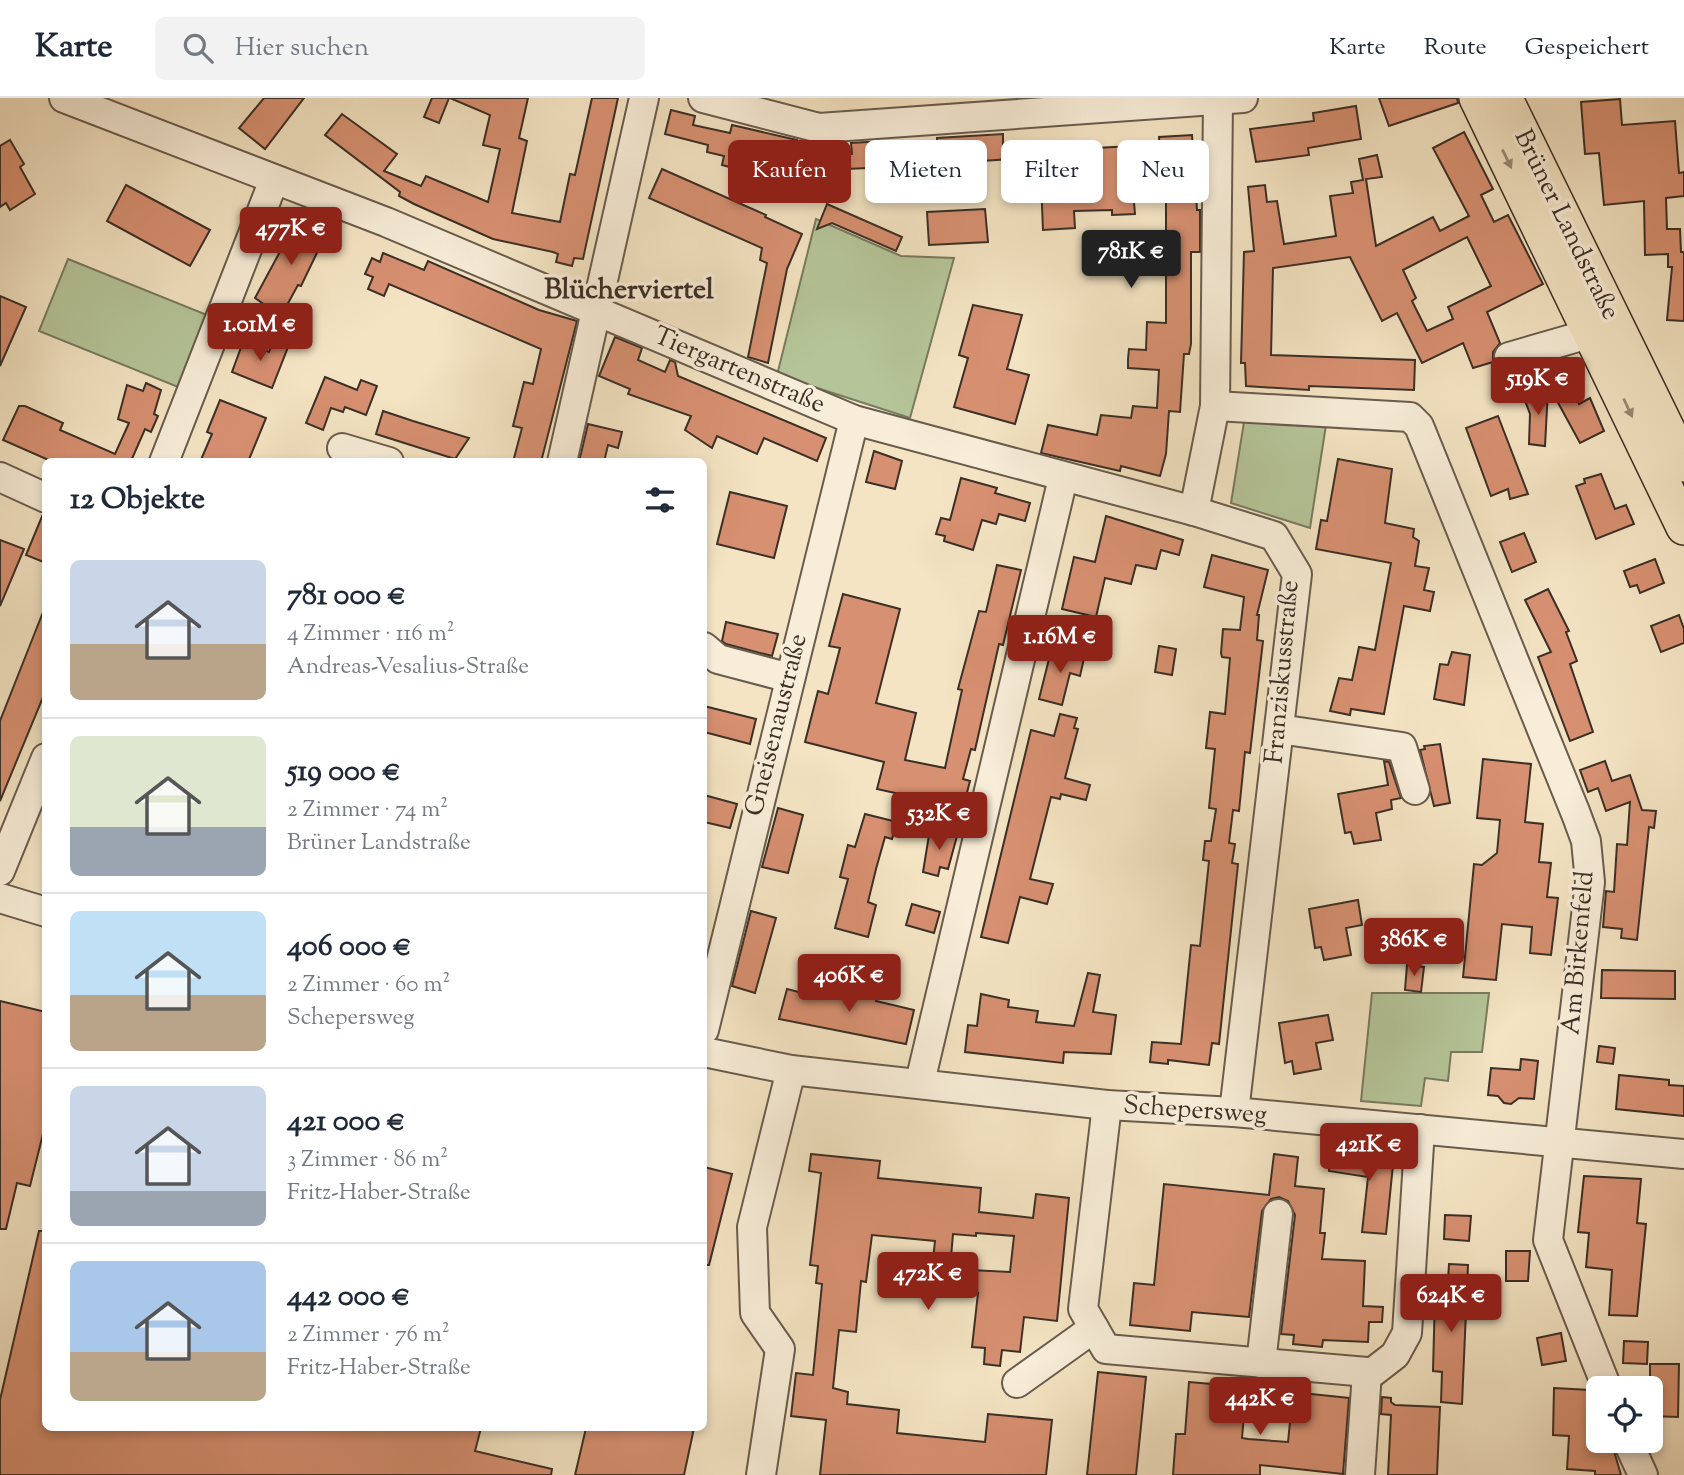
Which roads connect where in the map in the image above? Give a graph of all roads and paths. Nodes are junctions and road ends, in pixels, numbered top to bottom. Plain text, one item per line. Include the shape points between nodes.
1 (64, 98) edge
2 (644, 98) edge
3 (703, 98) edge
4 (1477, 98) edge
5 (1504, 98) edge
6 (1226, 99) edge
7 (274, 180) junction
8 (598, 311) junction
9 (1592, 333) junction
10 (1509, 357) dead end
11 (1215, 406) junction
12 (854, 420) junction
13 (342, 447) dead end
14 (166, 458) edge
15 (376, 458) edge
16 (563, 458) edge
17 (1684, 464) edge
18 (0, 477) edge
19 (1063, 478) junction
20 (42, 496) edge
21 (1194, 511) junction
22 (1684, 527) edge
23 (707, 649) edge
24 (790, 678) junction
25 (1279, 729) junction
26 (42, 768) edge
27 (1415, 790) dead end
28 (0, 871) edge
29 (0, 898) edge
30 (42, 911) edge
31 (707, 1018) edge
32 (707, 1053) edge
33 (791, 1070) junction
34 (920, 1082) junction
35 (1107, 1105) junction
36 (1234, 1112) junction
37 (1420, 1129) junction
38 (1560, 1142) junction
39 (1684, 1154) edge
40 (1278, 1214) dead end
41 (1094, 1328) junction
42 (1261, 1363) junction
43 (1367, 1372) junction
44 (1602, 1376) edge
45 (1017, 1383) dead end
46 (1633, 1453) edge
47 (761, 1475) edge
48 (1360, 1475) edge
49 (1643, 1475) edge

1 - 7 street, Tiergartenstraße
2 - 8 street
3 - 6 street via 819,128
4 -> 9 main road, Brüner Landstraße
5 - 17 main road, Brüner Landstraße
6 - 11 street
7 - 8 street, Tiergartenstraße
7 - 14 street
8 - 12 street, Tiergartenstraße
8 - 16 street
9 - 10 street
9 -> 22 main road, Brüner Landstraße
11 - 21 street
11 - 38 street, Am Birkenfeld via 1410,417 1419,426 1586,841 1590,882
12 - 19 street, Tiergartenstraße
12 - 24 street, Gneisenaustraße
13 - 15 street
18 - 20 street
19 - 21 street, Tiergartenstraße
19 - 34 street
21 - 25 street, Franziskusstraße via 1274,536 1297,574
23 - 24 street via 718,659
24 - 31 street, Gneisenaustraße
25 - 27 street via 1402,747
25 - 36 street, Franziskusstraße
26 - 28 street
29 - 30 street
32 - 33 street, Schepersweg
33 - 34 street, Schepersweg
33 - 47 street via 752,1227 755,1313 780,1349
34 - 35 street, Schepersweg
35 - 36 street, Schepersweg
35 - 41 street via 1083,1309
36 - 37 street, Schepersweg
37 - 38 street, Schepersweg
37 - 43 street via 1407,1334 1395,1355
38 - 39 street, Schepersweg
38 - 44 street, Am Birkenfeld via 1548,1240
40 - 42 street
41 - 42 street via 1106,1349
41 - 45 street
42 - 43 street
43 - 48 street
46 - 49 street

